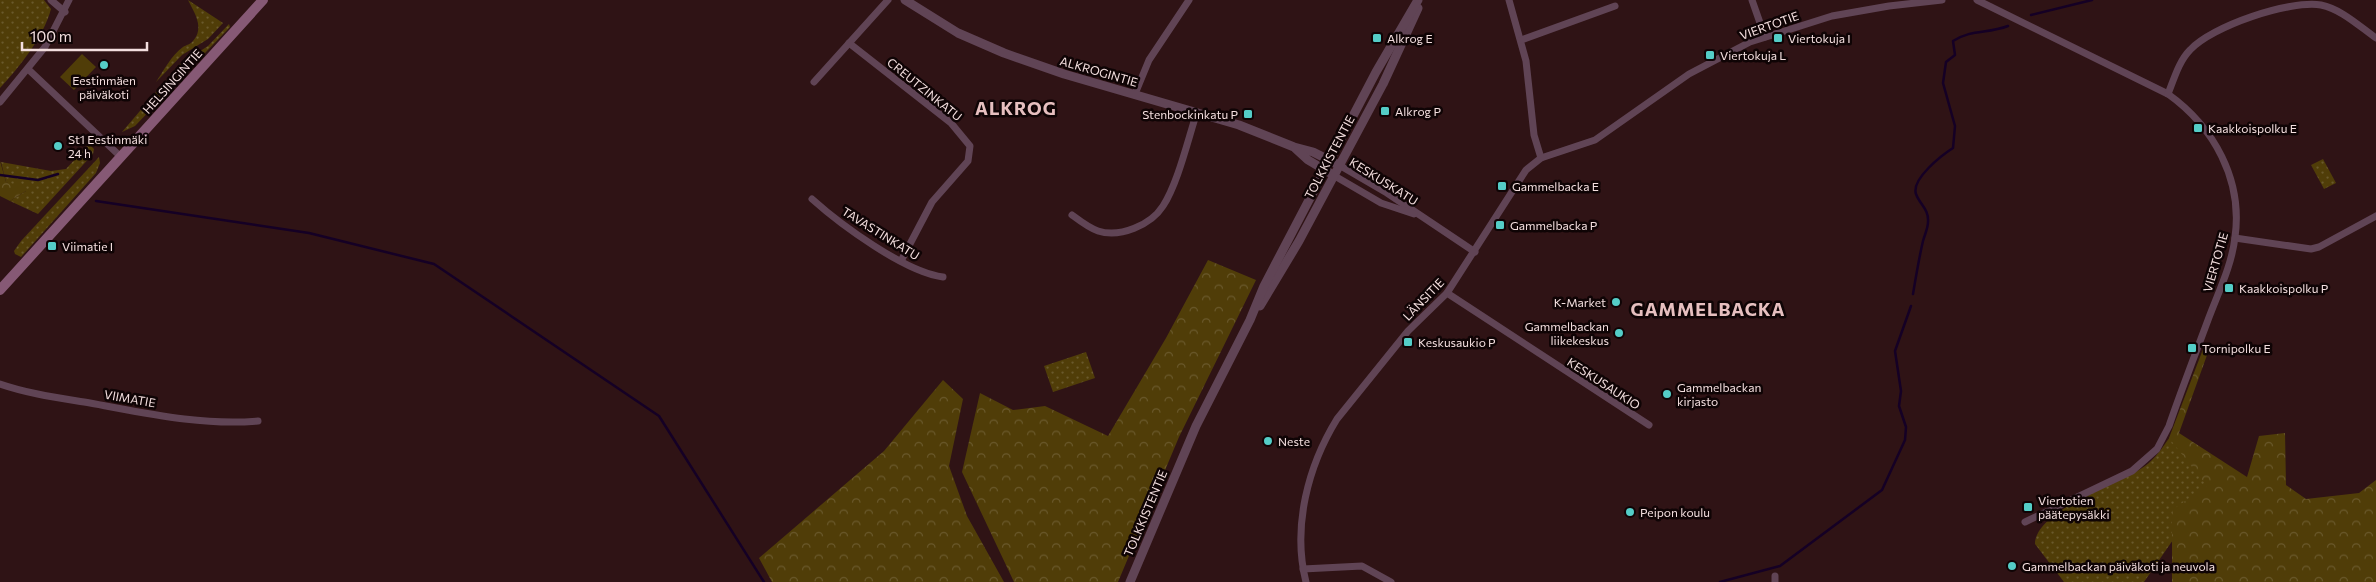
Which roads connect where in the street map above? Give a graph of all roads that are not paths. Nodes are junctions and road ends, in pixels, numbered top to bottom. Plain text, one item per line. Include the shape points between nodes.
1 (51, 0) edge
2 (69, 0) edge
3 (263, 0) edge
4 (888, 0) edge
5 (905, 0) edge
6 (1189, 0) edge
7 (1420, 0) edge
8 (1509, 0) edge
9 (1752, 0) edge
10 (1942, 0) edge
11 (1977, 0) edge
12 (1615, 6) dead end
13 (65, 12) junction
14 (1765, 36) junction
15 (2376, 38) edge
16 (1521, 40) junction
17 (849, 43) junction
18 (29, 70) junction
19 (814, 82) dead end
20 (1135, 94) junction
21 (2168, 94) junction
22 (0, 102) edge
23 (1197, 112) junction
24 (1294, 147) junction
25 (121, 157) junction
26 (1541, 158) junction
27 (1330, 160) junction
28 (1339, 165) junction
29 (1325, 170) junction
30 (1333, 175) junction
31 (812, 199) dead end
32 (1072, 215) dead end
33 (1417, 215) junction
34 (2376, 216) edge
35 (2235, 238) junction
36 (1475, 252) junction
37 (901, 261) junction
38 (943, 277) dead end
39 (0, 290) edge
40 (1447, 293) junction
41 (1250, 320) junction
42 (0, 384) edge
43 (258, 422) dead end
44 (1649, 425) dead end
45 (2025, 522) dead end
46 (1303, 570) junction
47 (1130, 582) edge
48 (1306, 582) edge
49 (1391, 582) edge

1 - 13 street
2 - 13 street
3 - 25 main road, HELSINGINTIE
4 - 17 street
5 - 20 street, ALKROGINTIE via 958,33 1004,53
6 - 20 street via 1149,60
7 - 27 street, TOLKKISTENTIE via 1400,28
7 - 28 street, TOLKKISTENTIE via 1383,84
8 - 16 street
9 - 14 street
10 - 14 street, VIERTOTIE via 1841,14
11 - 21 street, VIERTOTIE
12 - 16 street
13 - 18 street
14 - 26 street, VIERTOTIE via 1689,74 1595,140
15 - 21 street via 2341,13 2321,5 2293,5 2240,21 2200,42 2189,50 2179,66
16 - 26 street via 1534,134
17 - 19 street
17 - 37 street, CREUTZINKATU via 951,123 970,146 968,161 932,202
18 - 22 street
18 - 25 street
20 - 23 street, ALKROGINTIE
21 - 35 street, VIERTOTIE via 2184,105 2210,134 2226,165 2236,200
23 - 24 street, ALKROGINTIE
23 - 32 street via 1168,195 1158,213 1135,228 1110,233 1090,227
24 - 27 street, ALKROGINTIE
24 - 29 street, ALKROGINTIE
25 - 39 main road, HELSINGINTIE
26 - 36 street, LÄNSITIE via 1514,186
27 - 28 street, ALKROGINTIE
27 - 29 street, TOLKKISTENTIE
28 - 30 street, TOLKKISTENTIE
28 - 33 street, KESKUSKATU
29 - 30 street, ALKROGINTIE
29 - 41 street, TOLKKISTENTIE via 1285,244
30 - 33 street, KESKUSKATU via 1381,202
30 - 41 street, TOLKKISTENTIE via 1272,289
31 - 37 street, TAVASTINKATU via 829,214
33 - 36 street, KESKUSKATU
34 - 35 street via 2310,249
35 - 45 street, VIERTOTIE via 2226,272 2169,426 2157,449 2132,471
36 - 40 street, LÄNSITIE
37 - 38 street, TAVASTINKATU via 932,276
40 - 44 street, KESKUSAUKIO
40 - 46 street, LÄNSITIE via 1408,331 1329,431 1306,490 1301,534
41 - 47 street, TOLKKISTENTIE via 1196,426
42 - 43 street, VIIMATIE via 194,420
46 - 48 street, LÄNSITIE
46 - 49 street via 1362,566

